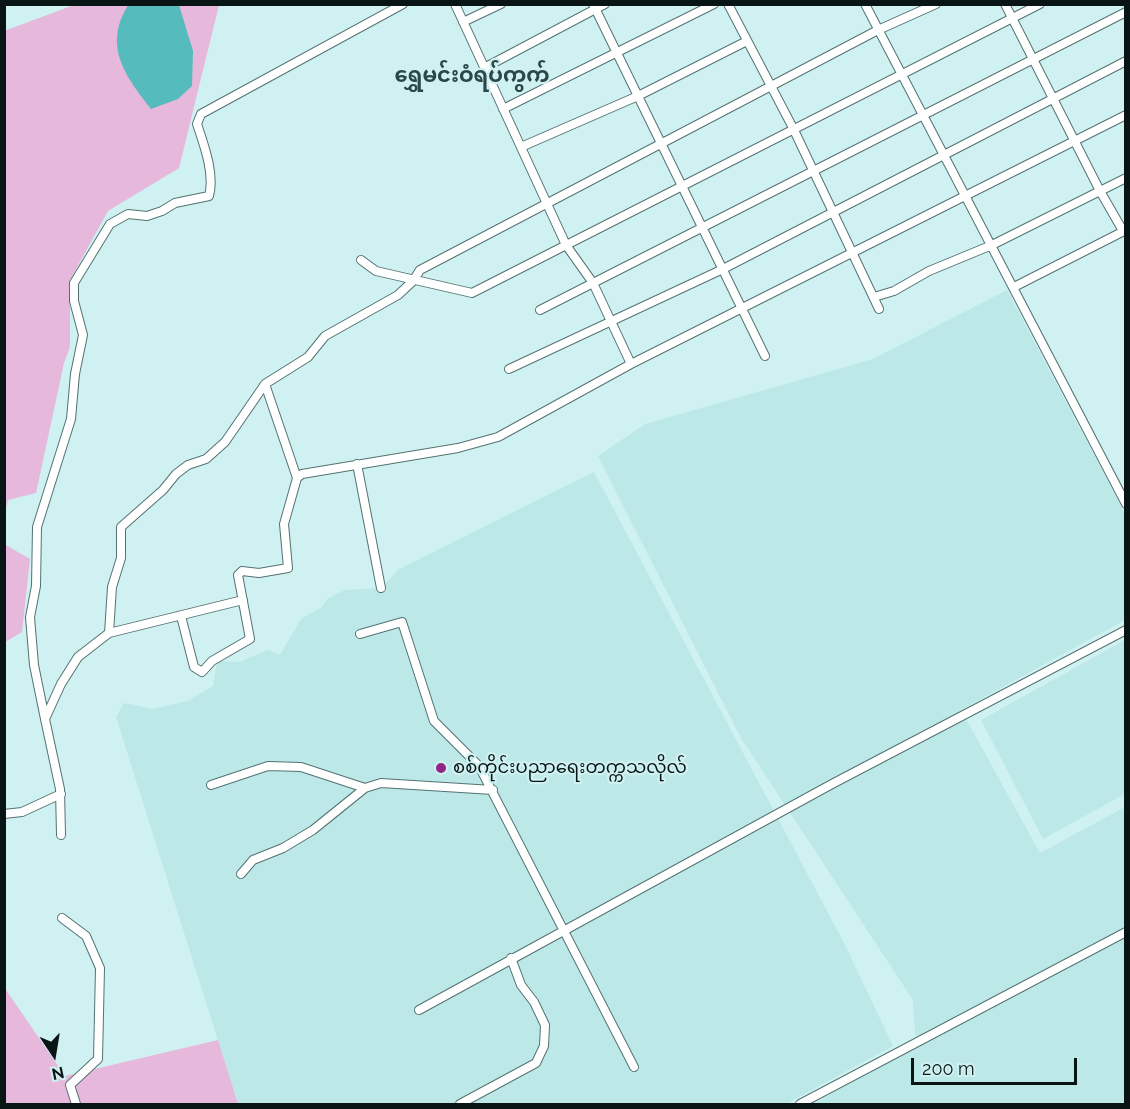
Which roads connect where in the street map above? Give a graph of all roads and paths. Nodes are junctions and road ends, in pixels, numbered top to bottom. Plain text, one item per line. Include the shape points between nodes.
1 (403, 4) edge
2 (455, 4) edge
3 (501, 4) edge
4 (605, 4) edge
5 (714, 4) edge
6 (728, 4) edge
7 (865, 4) edge
8 (936, 4) edge
9 (1005, 4) edge
10 (1040, 4) edge
11 (594, 7) edge
12 (1125, 12) edge
13 (1013, 19) junction
14 (463, 22) junction
15 (878, 30) junction
16 (747, 41) junction
17 (616, 52) junction
18 (1032, 58) junction
19 (1125, 61) edge
20 (484, 68) junction
21 (901, 73) junction
22 (772, 87) junction
23 (638, 96) junction
24 (1053, 99) junction
25 (503, 109) junction
26 (923, 114) junction
27 (1125, 115) edge
28 (793, 128) junction
29 (1074, 141) junction
30 (660, 142) junction
31 (521, 147) junction
32 (946, 155) junction
33 (813, 169) junction
34 (1125, 178) edge
35 (683, 188) junction
36 (1100, 191) junction
37 (966, 195) junction
38 (546, 203) junction
39 (833, 211) junction
40 (701, 226) junction
41 (1124, 231) edge
42 (566, 245) junction
43 (992, 245) junction
44 (853, 254) junction
45 (361, 260) dead end
46 (723, 269) junction
47 (413, 281) junction
48 (593, 283) junction
49 (1014, 287) junction
50 (874, 297) junction
51 (879, 309) dead end
52 (540, 310) dead end
53 (742, 310) junction
54 (610, 322) junction
55 (765, 356) dead end
56 (631, 364) junction
57 (509, 369) dead end
58 (266, 384) junction
59 (357, 464) junction
60 (297, 478) junction
61 (1125, 504) edge
62 (381, 588) dead end
63 (243, 600) junction
64 (181, 616) junction
65 (1125, 630) edge
66 (109, 633) junction
67 (360, 634) dead end
68 (45, 719) junction
69 (212, 784) dead end
70 (365, 788) junction
71 (493, 790) junction
72 (61, 794) junction
73 (4, 814) edge
74 (62, 835) dead end
75 (241, 874) dead end
76 (62, 918) dead end
77 (563, 930) junction
78 (1125, 932) edge
79 (511, 958) junction
80 (419, 1010) dead end
81 (634, 1067) dead end
82 (76, 1104) edge
83 (460, 1104) edge
84 (800, 1104) edge

1 - 68 street via 201,114 196,124 206,157 209,196 175,203 147,216 128,214 111,224 74,283 74,302 83,335 71,419 37,527 36,586 30,617 34,665
2 - 14 street
3 - 14 street
4 - 11 street
5 - 17 street
6 - 16 street
7 - 15 street
8 - 15 street
9 - 13 street
10 - 13 street
11 - 17 street
11 - 20 street
12 - 18 street
13 - 18 street
13 - 21 street
14 - 20 street
15 - 21 street
15 - 22 street
16 - 22 street
16 - 23 street
17 - 23 street
17 - 25 street
18 - 24 street
18 - 26 street
19 - 24 street
20 - 25 street
21 - 26 street
21 - 28 street
22 - 28 street
22 - 30 street
23 - 30 street
23 - 31 street
24 - 29 street
24 - 32 street
25 - 31 street
26 - 32 street
26 - 33 street
27 - 29 street
28 - 33 street
28 - 35 street
29 - 36 street
29 - 37 street
30 - 35 street
30 - 38 street
31 - 38 street
32 - 37 street
32 - 39 street
33 - 39 street
33 - 40 street
34 - 36 street
35 - 40 street
35 - 42 street
36 - 41 street
36 - 43 street
37 - 43 street
37 - 44 street
38 - 42 street
38 - 47 street via 420,270
39 - 44 street
39 - 46 street
40 - 46 street
40 - 48 street
41 - 49 street
42 - 47 street via 471,293
42 - 48 street
43 - 49 street
43 - 50 street
44 - 50 street
44 - 53 street
45 - 47 street via 376,271
46 - 53 street
46 - 54 street
47 - 58 street via 398,295 325,336 308,357
48 - 52 street
48 - 54 street
49 - 61 street
50 - 51 street
53 - 55 street
53 - 56 street
54 - 56 street
54 - 57 street
56 - 59 street via 498,437 458,448
58 - 60 street
58 - 66 street via 225,442 206,459 176,474 121,526 121,558 112,587
59 - 60 street
59 - 62 street
60 - 63 street via 284,524 288,568 258,573 242,571 238,580
63 - 64 street
63 - 64 street via 250,639 212,661 202,672 194,667
64 - 66 street
65 - 77 street
66 - 68 street via 78,657 60,684
67 - 71 street via 402,622 434,721 479,766
68 - 72 street
69 - 70 street via 268,766 301,767
70 - 71 street via 381,783
70 - 75 street via 313,830 254,860
71 - 77 street
72 - 73 street via 22,812
72 - 74 street
76 - 82 street via 86,936 100,968 98,1059 70,1085
77 - 79 street
77 - 81 street
78 - 84 street
79 - 80 street
79 - 83 street via 520,985 545,1025 544,1046 536,1063

